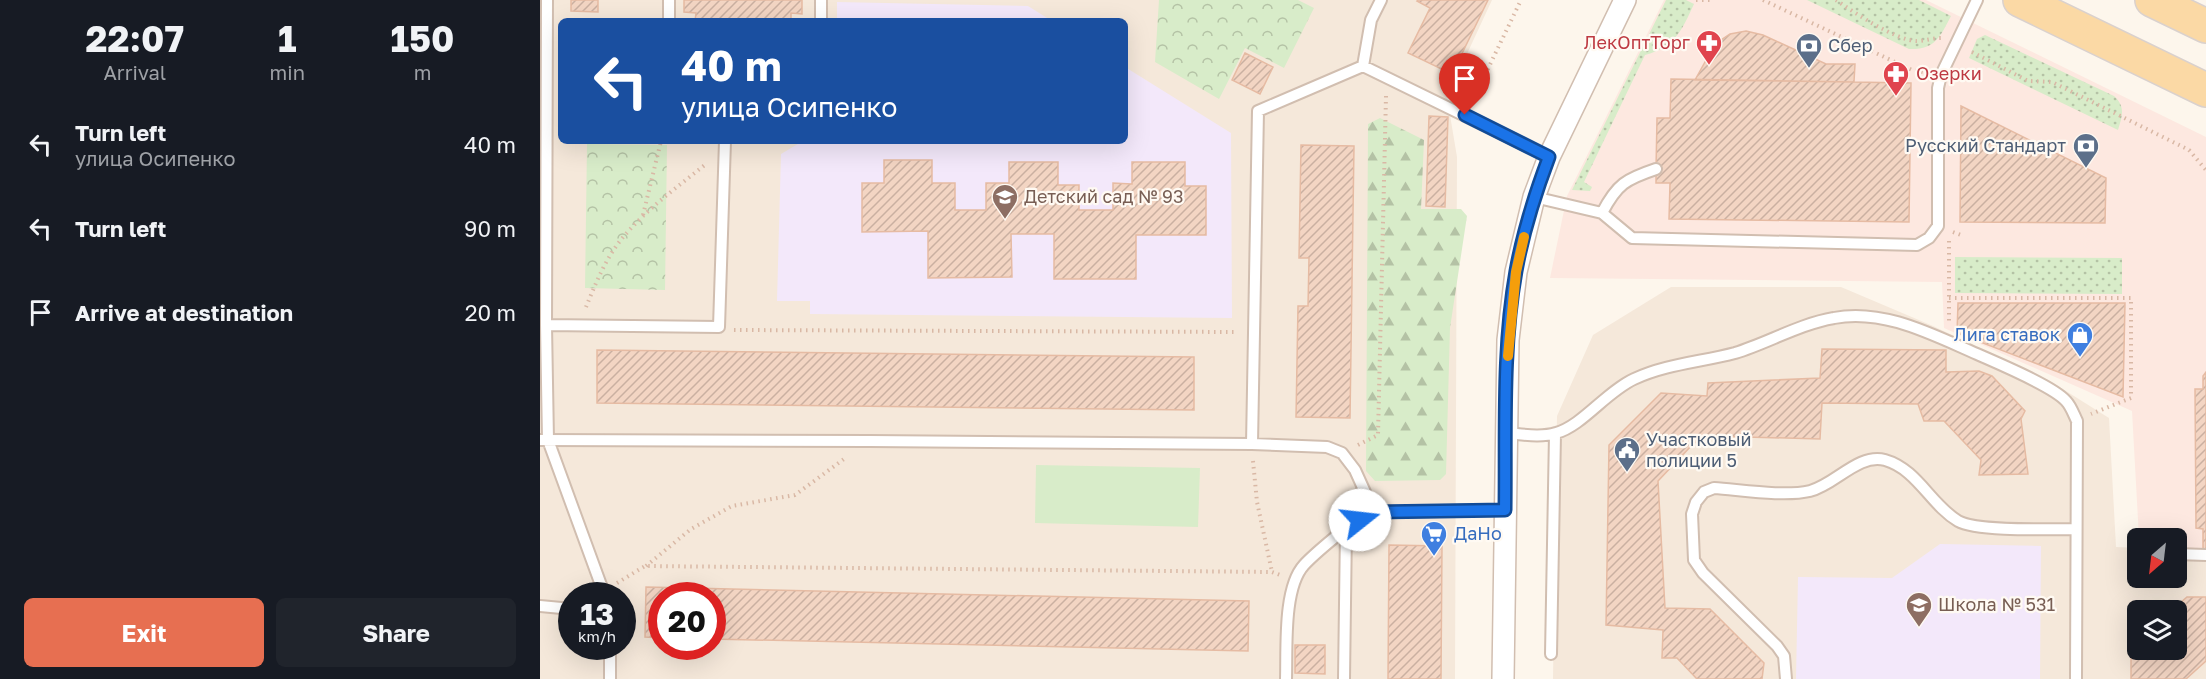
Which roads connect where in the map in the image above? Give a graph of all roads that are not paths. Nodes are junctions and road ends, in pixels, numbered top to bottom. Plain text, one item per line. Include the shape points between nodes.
1 (547, 0) edge
2 (669, 0) edge
3 (821, 0) edge
4 (1381, 0) edge
5 (1625, 0) edge
6 (1977, 0) edge
7 (2020, 0) edge
8 (2152, 0) edge
9 (669, 18) edge
10 (821, 18) edge
11 (2206, 26) edge
12 (1363, 66) junction
13 (2206, 90) edge
14 (725, 145) edge
15 (1549, 157) junction
16 (1656, 170) dead end
17 (1534, 196) junction
18 (1602, 213) junction
19 (546, 325) junction
20 (1506, 433) junction
21 (1555, 434) junction
22 (544, 440) edge
23 (1252, 444) junction
24 (1505, 510) junction
25 (1374, 512) junction
26 (1346, 528) junction
27 (2076, 529) junction
28 (2187, 554) edge
29 (2206, 555) edge
30 (601, 582) edge
31 (540, 606) edge
32 (558, 608) edge
33 (1551, 654) dead end
34 (610, 660) edge
35 (609, 679) edge
36 (1286, 679) edge
37 (1344, 679) edge
38 (1503, 679) edge
39 (1786, 679) edge
40 (2076, 679) edge

1 - 19 lane
2 - 9 lane
3 - 10 lane
4 - 12 lane via 1371,20
5 - 15 street
6 - 18 lane via 1938,87 1938,226 1917,245 1632,238
7 - 13 main road
8 - 11 main road
12 - 15 lane
12 - 23 lane via 1258,111
14 - 19 lane via 719,327
15 - 17 street
16 - 18 lane via 1632,177 1619,187
17 - 18 lane
17 - 20 street via 1516,272 1508,340
19 - 22 lane
20 - 21 lane
20 - 24 street
21 - 27 lane via 1572,426 1632,379 1658,369 1753,348 1834,318 1865,316 1895,321 2009,369 2066,400 2077,421
21 - 33 lane
22 - 23 lane
22 - 30 lane
23 - 25 lane via 1327,447 1342,453 1355,470
24 - 25 lane
24 - 38 street
25 - 26 lane
26 - 36 lane via 1303,566 1294,580
26 - 37 lane
27 - 39 lane via 1980,528 1960,523 1942,510 1910,474 1884,460 1859,463 1810,491 1714,488 1704,492 1692,514 1694,560 1777,646 1784,656
27 - 40 lane
28 - 29 lane
31 - 32 lane
34 - 35 lane

